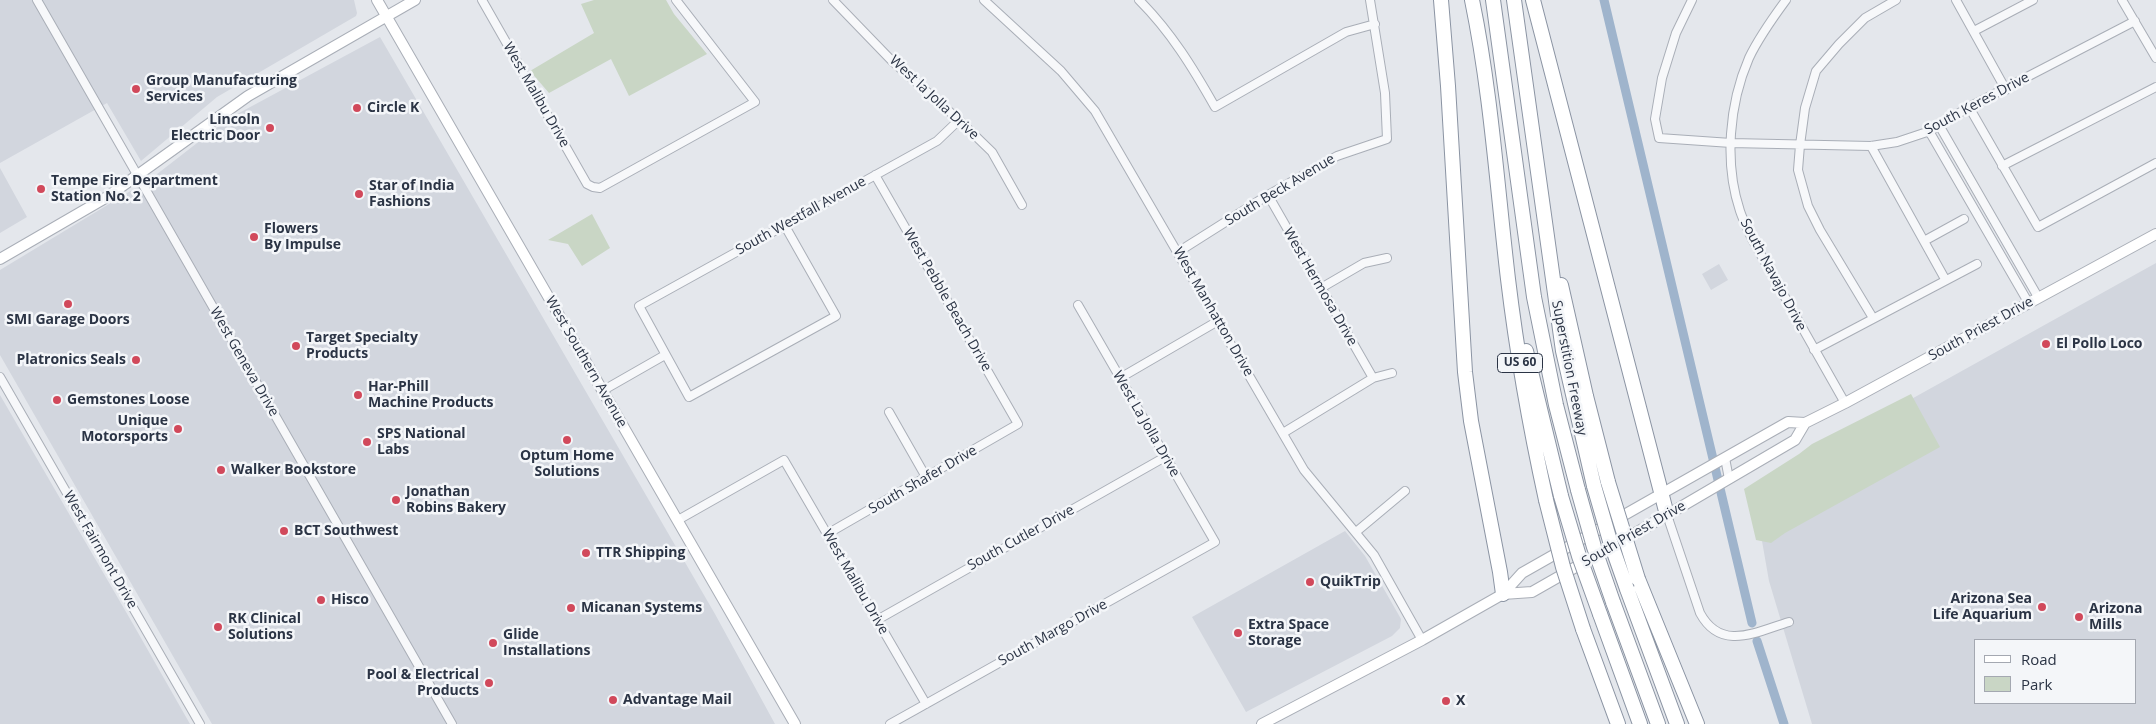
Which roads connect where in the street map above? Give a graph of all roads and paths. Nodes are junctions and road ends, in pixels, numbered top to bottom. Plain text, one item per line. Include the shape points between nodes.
1 (37, 0) edge
2 (377, 0) edge
3 (415, 0) edge
4 (482, 0) edge
5 (676, 0) edge
6 (833, 0) edge
7 (984, 0) edge
8 (1139, 0) edge
9 (1370, 0) edge
10 (1440, 0) edge
11 (1472, 0) edge
12 (1493, 0) edge
13 (1514, 0) edge
14 (1533, 0) edge
15 (1692, 0) edge
16 (1786, 0) edge
17 (1896, 0) edge
18 (1956, 0) edge
19 (2034, 0) edge
20 (2122, 0) edge
21 (387, 16) junction
22 (2135, 21) junction
23 (1374, 24) junction
24 (1974, 31) junction
25 (2156, 58) edge
26 (2156, 87) edge
27 (2006, 90) junction
28 (1969, 107) junction
29 (959, 120) junction
30 (1939, 125) junction
31 (1929, 131) junction
32 (1731, 143) junction
33 (1800, 145) junction
34 (1871, 146) junction
35 (2156, 163) edge
36 (2002, 166) junction
37 (1964, 168) junction
38 (1954, 174) junction
39 (875, 175) junction
40 (138, 177) junction
41 (1268, 195) junction
42 (1022, 205) dead end
43 (1988, 210) junction
44 (1978, 215) junction
45 (1964, 219) dead end
46 (1502, 225) junction
47 (785, 226) junction
48 (2156, 234) edge
49 (1924, 241) junction
50 (1178, 252) junction
51 (2014, 253) junction
52 (1387, 258) dead end
53 (0, 259) edge
54 (2004, 259) junction
55 (1977, 264) dead end
56 (1944, 279) junction
57 (1321, 288) junction
58 (2038, 296) junction
59 (2028, 302) junction
60 (1078, 305) dead end
61 (1873, 318) junction
62 (1218, 321) junction
63 (1814, 350) junction
64 (665, 355) junction
65 (1392, 373) dead end
66 (0, 377) edge
67 (1120, 378) junction
68 (1373, 378) junction
69 (602, 391) junction
70 (1845, 403) junction
71 (889, 412) dead end
72 (1805, 423) junction
73 (1018, 424) joint
74 (1282, 433) junction
75 (1165, 457) junction
76 (1723, 459) junction
77 (926, 477) junction
78 (1728, 480) junction
79 (1601, 484) junction
80 (1405, 490) dead end
81 (1662, 494) junction
82 (1668, 516) junction
83 (678, 520) junction
84 (1356, 532) junction
85 (827, 534) junction
86 (1216, 542) joint
87 (1627, 589) junction
88 (1503, 594) junction
89 (877, 620) junction
90 (1789, 622) dead end
91 (1422, 640) junction
92 (926, 704) junction
93 (200, 724) edge
94 (452, 724) edge
95 (795, 724) edge
96 (890, 724) edge
97 (1262, 724) edge
98 (1618, 724) edge
99 (1640, 724) edge
100 (1658, 724) edge
101 (1668, 724) edge
102 (1677, 724) edge
103 (1697, 724) edge

1 - 40 street, West Geneva Drive
2 - 21 main road, West Southern Avenue
3 - 21 main road
4 - 5 street, West Malibu Drive via 587,184 600,188 754,102
6 - 29 street, West la Jolla Drive via 892,60
7 - 50 street, West Manhatton Drive via 1082,93 1105,126
8 - 23 street via 1184,54 1215,107 1346,32
9 - 23 street
10 - 88 highway via 1465,372
11 - 46 highway, US 60 via 1483,62
12 - 100 highway, bridge via 1534,297 1556,405 1594,547
13 - 79 highway, Superstition Freeway via 1563,351
14 - 81 highway
15 - 32 street, South Keres Drive via 1676,33 1662,78 1655,119 1659,138
16 - 32 street, South Navajo Drive via 1765,28 1739,85
17 - 33 street via 1865,18 1816,71 1804,108
18 - 24 street
19 - 24 street
20 - 22 street
21 - 40 main road via 248,96
21 - 69 main road, West Southern Avenue
22 - 25 street
22 - 27 street, South Keres Drive
23 - 41 street, South Beck Avenue via 1385,93 1387,139 1337,156
24 - 27 street
26 - 36 street
27 - 28 street, South Keres Drive
28 - 30 street, South Keres Drive
28 - 36 street
29 - 39 street, South Westfall Avenue via 937,141
29 - 42 street, West la Jolla Drive via 992,152
30 - 31 street, South Keres Drive
30 - 37 street
31 - 34 street, South Keres Drive via 1897,142
31 - 38 street
32 - 33 street, South Keres Drive
32 - 63 street, South Navajo Drive via 1739,210
33 - 34 street, South Keres Drive
33 - 61 street via 1798,170 1808,206
34 - 49 street
35 - 36 street via 2038,226
37 - 38 street
37 - 43 street
38 - 44 street
39 - 47 street, South Westfall Avenue
39 - 73 street, West Pebble Beach Drive
40 - 53 main road
40 - 94 street, West Geneva Drive
41 - 50 street, South Beck Avenue
41 - 57 street, West Hermosa Drive
43 - 44 street
43 - 51 street
44 - 54 street
45 - 49 street
46 - 98 highway, US 60, bridge via 1514,331 1546,500 1563,567
46 - 99 highway, bridge via 1526,352 1561,496
47 - 64 street, South Westfall Avenue via 639,306
47 - 64 street via 836,316 689,397
48 - 58 main road, South Priest Drive
49 - 56 street
50 - 62 street, West Manhatton Drive
51 - 54 street
51 - 58 street
52 - 57 street via 1364,264
54 - 59 street
55 - 56 street
56 - 61 street
57 - 68 street, West Hermosa Drive
58 - 59 main road, South Priest Drive
59 - 70 main road, South Priest Drive
60 - 67 street, West La Jolla Drive
61 - 63 street
62 - 67 street
62 - 74 street, West Manhatton Drive
63 - 70 street, South Navajo Drive
64 - 69 street
65 - 68 street
66 - 93 street, West Fairmont Drive
67 - 75 street, West La Jolla Drive
68 - 74 street
69 - 83 main road, West Southern Avenue
70 - 72 main road, South Priest Drive
71 - 77 street
72 - 76 main road, South Priest Drive via 1788,422
72 - 78 main road, South Priest Drive via 1795,440
73 - 77 street, South Shafer Drive
74 - 84 street, West Manhatton Drive via 1315,485
75 - 86 street, West La Jolla Drive
75 - 89 street, South Cutler Drive
76 - 78 street
76 - 81 main road, South Priest Drive
77 - 85 street, South Shafer Drive
78 - 82 main road, South Priest Drive
79 - 87 highway, Superstition Freeway, bridge via 1610,541
79 - 103 highway, bridge
80 - 84 street
81 - 82 highway
81 - 88 main road, South Priest Drive via 1522,573
82 - 88 main road, South Priest Drive via 1532,592
82 - 90 street via 1703,620 1715,631 1734,637
83 - 85 street, West Malibu Drive via 784,460
83 - 95 main road, West Southern Avenue
84 - 91 street, West Manhatton Drive via 1374,556
85 - 89 street, West Malibu Drive
86 - 92 street, South Margo Drive
87 - 101 highway
87 - 102 highway, Superstition Freeway
88 - 91 main road, South Priest Drive
89 - 92 street, West Malibu Drive
91 - 97 main road, South Priest Drive
92 - 96 street, South Margo Drive

